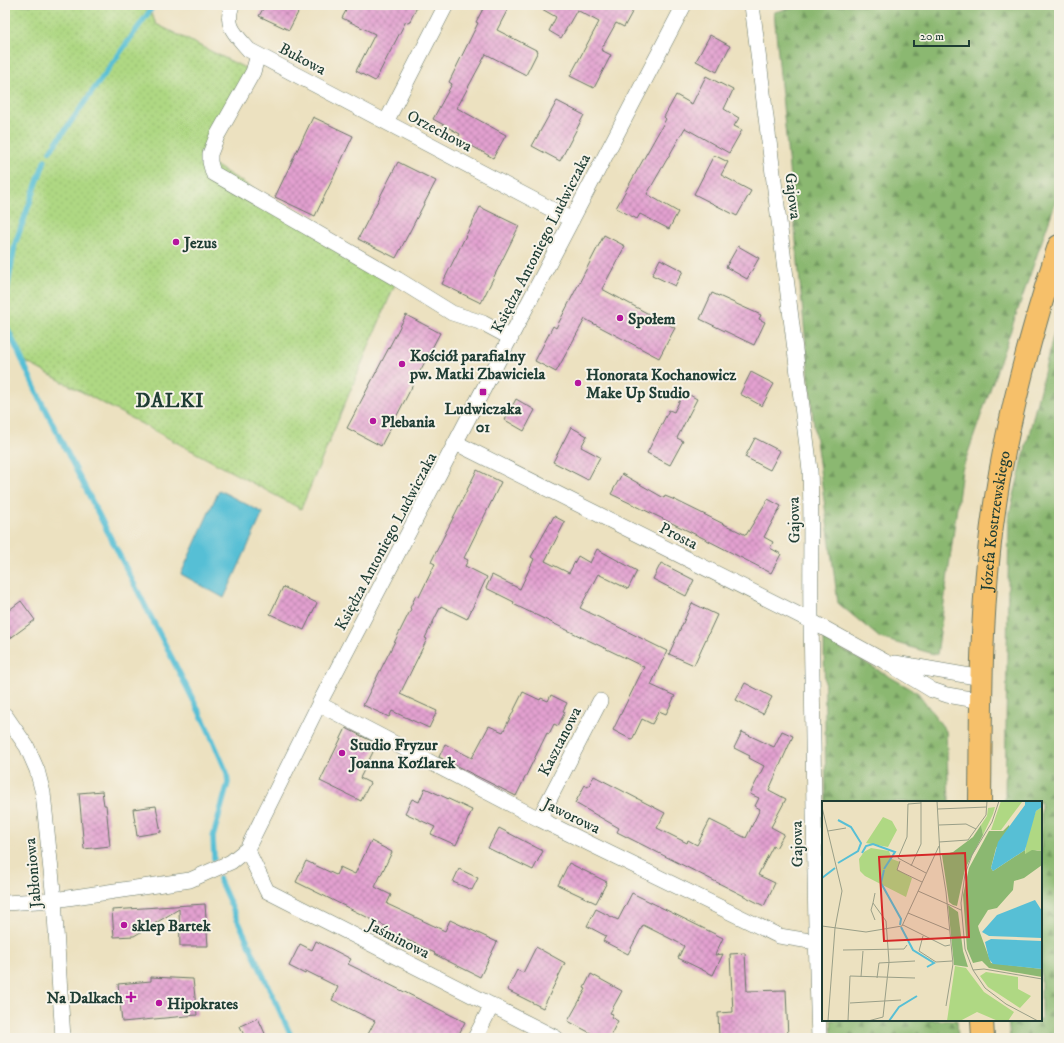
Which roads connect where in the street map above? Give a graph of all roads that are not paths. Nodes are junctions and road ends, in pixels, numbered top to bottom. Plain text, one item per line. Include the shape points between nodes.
1 (232, 5) edge
2 (446, 5) edge
3 (684, 5) edge
4 (752, 5) edge
5 (258, 55) junction
6 (386, 122) junction
7 (572, 220) junction
8 (1059, 246) edge
9 (511, 338) junction
10 (456, 443) junction
11 (811, 621) junction
12 (884, 660) junction
13 (982, 678) junction
14 (600, 701) dead end
15 (982, 701) junction
16 (319, 704) junction
17 (5, 714) edge
18 (980, 801) edge
19 (538, 819) junction
20 (247, 849) junction
21 (54, 900) junction
22 (5, 903) edge
23 (816, 942) junction
24 (492, 1005) junction
25 (982, 1021) edge
26 (63, 1038) edge
27 (475, 1038) edge
28 (556, 1038) edge
29 (819, 1038) edge
30 (983, 1038) edge

1 - 5 street, Bukowa via 229,14 232,30 249,50
2 - 6 street, Orzechowa
3 - 7 street, Księdza Antoniego Ludwiczaka
4 - 11 street, Gajowa via 810,470
5 - 6 street, Bukowa
5 - 9 street via 253,72 217,136 210,154 213,173 397,278 452,313 483,323
6 - 7 street, Orzechowa
7 - 9 street, Księdza Antoniego Ludwiczaka
8 - 13 main road, Józefa Kostrzewskiego via 1026,360 998,484 988,552
9 - 10 street, Księdza Antoniego Ludwiczaka
10 - 11 street, Prosta
10 - 16 street, Księdza Antoniego Ludwiczaka
11 - 12 street, Prosta
11 - 23 street, Gajowa
12 - 13 street, Prosta
12 - 15 street, Prosta via 932,690
13 - 15 main road, Józefa Kostrzewskiego
14 - 19 street, Kasztanowa
15 - 18 main road, Józefa Kostrzewskiego
16 - 19 street, Jaworowa
16 - 20 street, Księdza Antoniego Ludwiczaka
17 - 21 street, Jabłoniowa via 27,747 37,770 43,793
19 - 23 street, Jaworowa via 779,936
20 - 21 street, Księdza Antoniego Ludwiczaka via 231,862 190,880
20 - 24 street, Jaśminowa via 267,891
21 - 22 street, Księdza Antoniego Ludwiczaka
21 - 26 street, Jabłoniowa
23 - 29 street, Gajowa
24 - 27 street
24 - 28 street, Jaśminowa
25 - 30 main road

